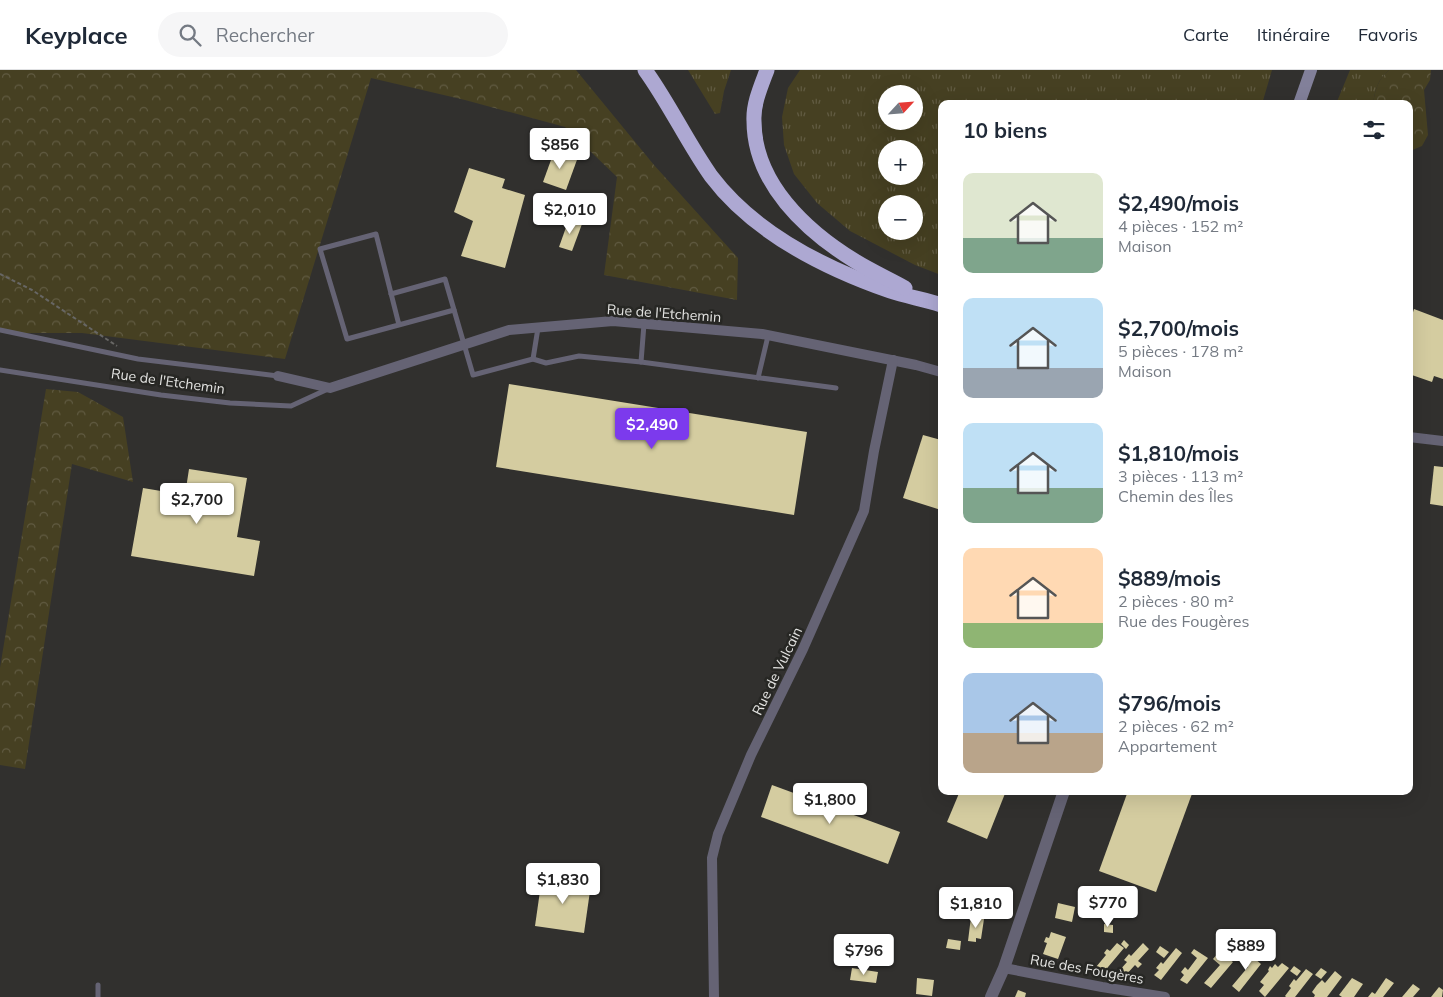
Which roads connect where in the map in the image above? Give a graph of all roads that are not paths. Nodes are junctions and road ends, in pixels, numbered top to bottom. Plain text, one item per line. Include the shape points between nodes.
1 (645, 70) edge
2 (768, 70) edge
3 (1311, 70) edge
4 (1300, 100) edge
5 (391, 294) junction
6 (927, 300) junction
7 (938, 304) edge
8 (454, 310) junction
9 (644, 324) junction
10 (400, 325) junction
11 (538, 328) junction
12 (0, 330) edge
13 (768, 336) junction
14 (464, 345) junction
15 (533, 359) junction
16 (893, 360) junction
17 (641, 362) junction
18 (0, 370) edge
19 (938, 371) edge
20 (278, 376) joint
21 (758, 378) junction
22 (330, 388) junction
23 (836, 388) dead end
24 (1413, 437) edge
25 (1443, 441) edge
26 (1063, 795) edge
27 (1004, 968) junction
28 (98, 985) dead end
29 (98, 997) edge
30 (714, 997) edge
31 (991, 997) edge
32 (1165, 997) edge

1 - 6 highway via 712,177 744,212 787,244 842,272 892,292
2 - 6 highway via 758,93 754,120 757,150 769,179 790,208 820,237 856,262
3 - 4 main road
5 - 8 lane via 445,279
5 - 10 lane
5 - 10 lane via 376,234 320,249 348,339
6 - 7 highway
8 - 10 lane
8 - 14 lane
9 - 11 street, Rue de l'Etchemin via 613,322
9 - 13 street, Rue de l'Etchemin
9 - 17 lane
11 - 14 street, Rue de l'Etchemin via 509,330
11 - 15 lane
12 - 20 lane, Rue de l'Etchemin via 138,359
13 - 16 street, Rue de l'Etchemin
13 - 21 lane
14 - 15 lane via 474,375
14 - 22 street, Rue de l'Etchemin
15 - 17 lane via 546,363 579,356
16 - 19 street, Rue de l'Etchemin
16 - 30 street, Rue de Vulcain via 864,511 718,834 712,858
17 - 21 lane
18 - 22 lane, Rue de l'Etchemin via 230,403 291,406
20 - 22 street, Rue de l'Etchemin
21 - 23 lane
24 - 25 street
26 - 27 street
27 - 31 street
27 - 32 street, Rue des Fougères
28 - 29 lane

